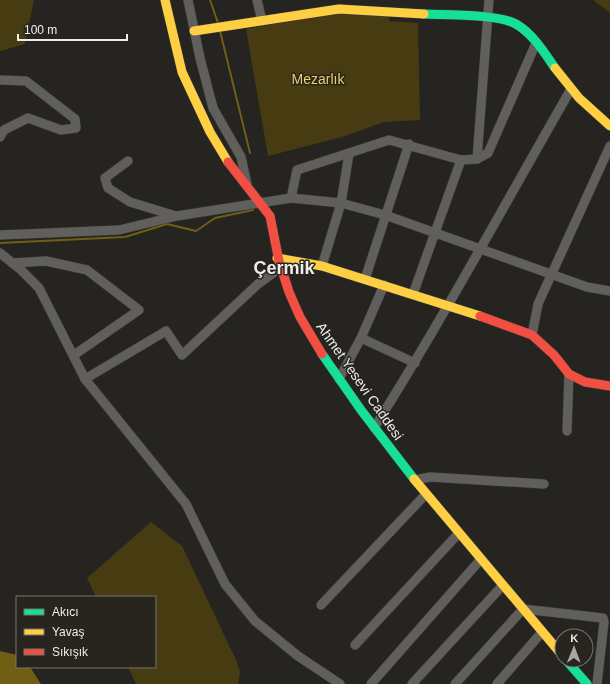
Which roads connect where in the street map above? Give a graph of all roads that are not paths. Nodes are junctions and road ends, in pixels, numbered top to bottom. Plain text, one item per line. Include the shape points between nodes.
1 (165, 0) edge
2 (188, 0) edge
3 (257, 0) edge
4 (489, 0) edge
5 (487, 16) junction
6 (262, 21) junction
7 (194, 31) junction
8 (536, 44) junction
9 (0, 80) edge
10 (571, 89) junction
11 (610, 126) edge
12 (0, 137) edge
13 (409, 144) junction
14 (610, 146) edge
15 (349, 154) junction
16 (477, 159) junction
17 (461, 160) junction
18 (128, 161) dead end
19 (246, 184) junction
20 (291, 198) junction
21 (262, 202) junction
22 (341, 203) junction
23 (385, 215) junction
24 (177, 216) junction
25 (436, 233) junction
26 (0, 235) edge
27 (479, 248) junction
28 (0, 253) edge
29 (277, 258) junction
30 (12, 263) junction
31 (322, 266) junction
32 (280, 268) junction
33 (552, 274) junction
34 (365, 279) junction
35 (384, 285) junction
36 (610, 291) edge
37 (413, 294) junction
38 (449, 306) junction
39 (532, 335) junction
40 (361, 338) junction
41 (74, 355) junction
42 (415, 363) junction
43 (569, 374) junction
44 (85, 379) junction
45 (339, 379) junction
46 (610, 386) edge
47 (374, 428) junction
48 (567, 431) dead end
49 (415, 480) junction
50 (544, 484) dead end
51 (426, 494) junction
52 (459, 533) junction
53 (481, 559) junction
54 (503, 585) junction
55 (321, 605) dead end
56 (523, 609) junction
57 (542, 632) junction
58 (355, 645) dead end
59 (554, 646) edge
60 (573, 668) edge
61 (340, 684) edge
62 (371, 684) edge
63 (412, 684) edge
64 (455, 684) edge
65 (497, 684) edge
66 (586, 684) edge
67 (597, 684) edge

1 - 19 street, Ahmet Yesevi Caddesi via 177,56 187,83 218,148
2 - 7 street
3 - 6 street
4 - 5 street
5 - 6 street via 339,9
5 - 8 street via 513,21 525,29
5 - 16 street
6 - 7 street
7 - 19 street via 213,108 241,157
8 - 10 street
8 - 16 street via 488,153
9 - 12 street via 26,81 75,119 76,128 61,130 28,118 4,130
10 - 11 street
10 - 27 street
13 - 15 street via 389,140
13 - 17 street
13 - 23 street
14 - 33 street
15 - 20 street via 297,170
15 - 22 street
16 - 17 street
17 - 25 street
18 - 24 street via 105,178 108,188 130,202
19 - 21 street, Ahmet Yesevi Caddesi
20 - 21 street
20 - 22 street
21 - 24 street
21 - 29 street, Ahmet Yesevi Caddesi via 270,216
22 - 23 street
22 - 31 street
23 - 25 street
23 - 34 street
24 - 26 street via 119,230
25 - 27 street
25 - 37 street
27 - 33 street
27 - 38 street
28 - 30 street
29 - 31 street
29 - 32 street, Ahmet Yesevi Caddesi
30 - 41 street via 39,288
30 - 41 street via 46,261 87,270 139,310
31 - 34 street
32 - 44 street via 258,284 182,355 166,331
32 - 45 street, Ahmet Yesevi Caddesi via 300,316
33 - 36 street via 587,287
33 - 39 street via 538,304
34 - 35 street
35 - 37 street
35 - 40 street
37 - 38 street
38 - 39 street
38 - 42 street
39 - 43 street via 554,355
40 - 42 street
40 - 45 street
41 - 44 street
42 - 47 street
43 - 46 street via 584,382
43 - 48 street
44 - 61 street via 186,504 225,584 256,621 298,656
45 - 47 street, Ahmet Yesevi Caddesi
47 - 49 street, Ahmet Yesevi Caddesi
49 - 50 street via 430,477
49 - 51 street, Ahmet Yesevi Caddesi
51 - 52 street, Ahmet Yesevi Caddesi
51 - 55 street
52 - 53 street, Ahmet Yesevi Caddesi
52 - 58 street
53 - 54 street, Ahmet Yesevi Caddesi
53 - 62 street
54 - 56 street, Ahmet Yesevi Caddesi
54 - 63 street
56 - 57 street, Ahmet Yesevi Caddesi
56 - 64 street
56 - 67 street via 603,618
57 - 59 street, Ahmet Yesevi Caddesi
57 - 65 street
60 - 66 street

